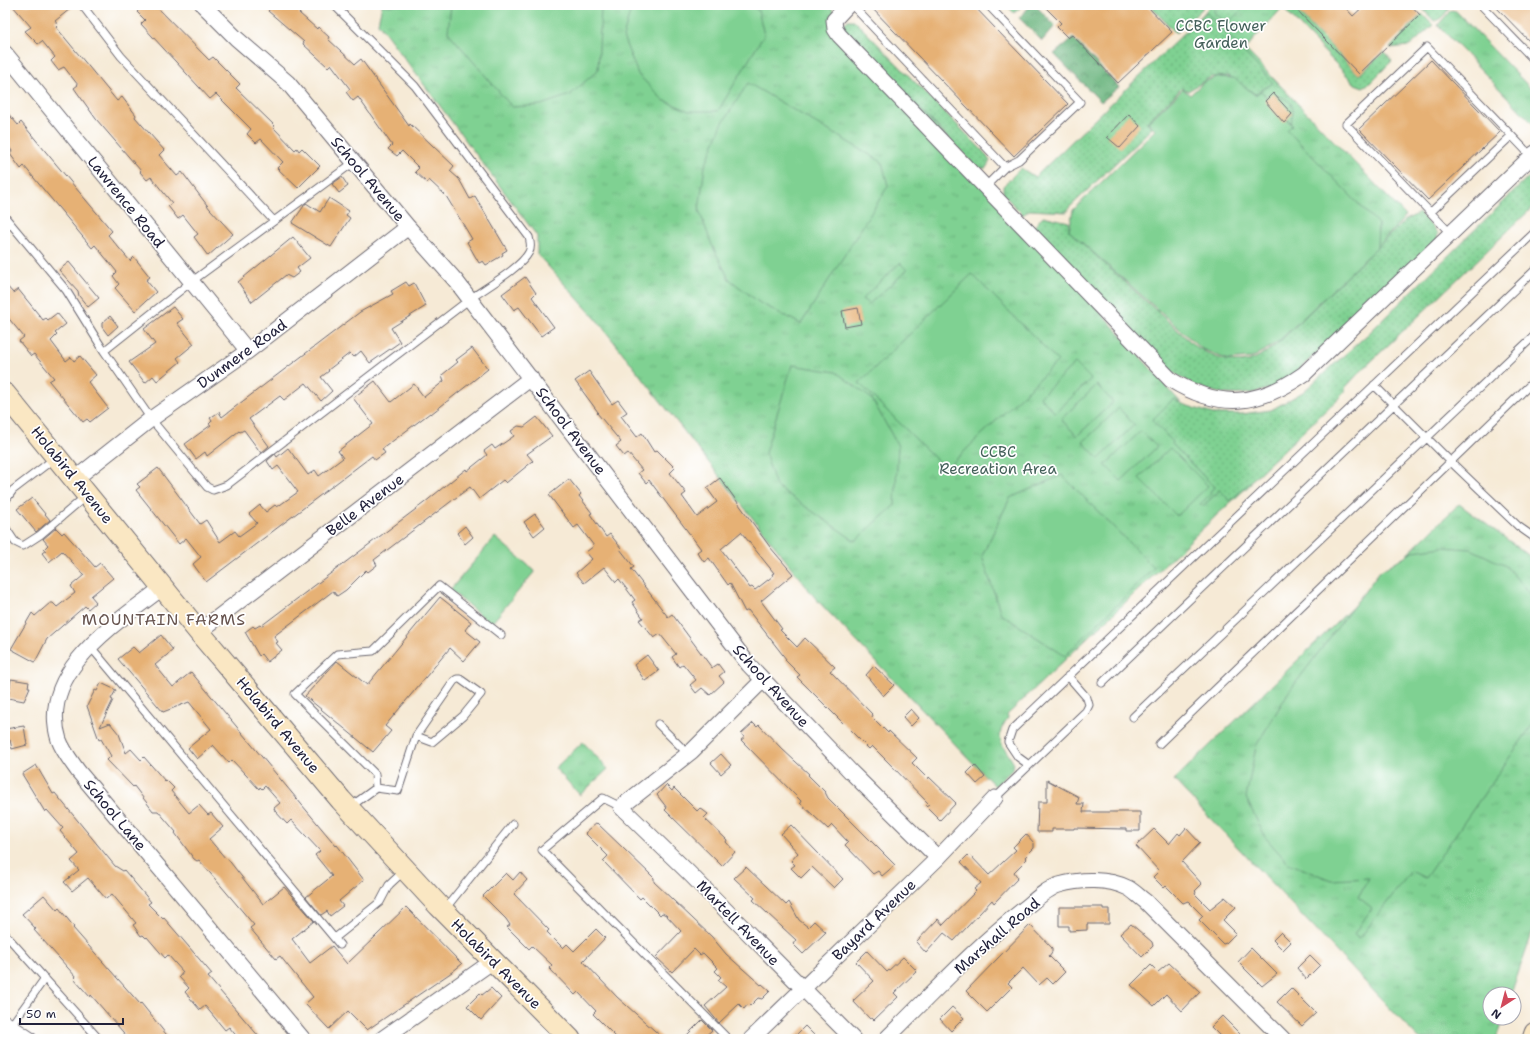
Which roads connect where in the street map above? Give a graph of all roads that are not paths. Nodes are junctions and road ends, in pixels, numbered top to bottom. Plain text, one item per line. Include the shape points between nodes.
1 (82, 5) edge
2 (346, 5) edge
3 (848, 5) edge
4 (852, 5) edge
5 (988, 5) edge
6 (1481, 5) edge
7 (206, 6) edge
8 (336, 7) edge
9 (5, 53) edge
10 (1535, 61) edge
11 (1511, 136) junction
12 (1533, 155) edge
13 (354, 162) junction
14 (1005, 167) junction
15 (986, 186) junction
16 (1430, 212) junction
17 (5, 217) edge
18 (274, 221) junction
19 (408, 227) junction
20 (1535, 232) edge
21 (1451, 234) junction
22 (1535, 270) edge
23 (192, 282) junction
24 (470, 299) junction
25 (1535, 335) edge
26 (104, 351) junction
27 (248, 351) junction
28 (531, 378) junction
29 (1535, 380) edge
30 (1374, 385) junction
31 (5, 394) edge
32 (1395, 405) junction
33 (151, 419) junction
34 (1426, 439) junction
35 (56, 457) junction
36 (1450, 461) junction
37 (82, 487) junction
38 (5, 501) edge
39 (5, 527) edge
40 (1535, 538) edge
41 (163, 587) junction
42 (199, 632) junction
43 (501, 635) dead end
44 (90, 646) junction
45 (1068, 676) junction
46 (762, 681) junction
47 (1102, 683) dead end
48 (1133, 717) dead end
49 (658, 724) dead end
50 (416, 736) junction
51 (1159, 744) dead end
52 (688, 754) junction
53 (1029, 765) junction
54 (376, 788) junction
55 (995, 798) joint
56 (621, 807) junction
57 (348, 808) junction
58 (513, 824) dead end
59 (938, 858) junction
60 (405, 870) junction
61 (444, 911) junction
62 (5, 934) edge
63 (335, 938) junction
64 (340, 945) dead end
65 (493, 961) junction
66 (45, 978) junction
67 (803, 988) junction
68 (7, 1028) edge
69 (1535, 1033) edge
70 (29, 1039) edge
71 (99, 1039) edge
72 (303, 1039) edge
73 (382, 1039) edge
74 (570, 1039) edge
75 (728, 1039) edge
76 (751, 1039) edge
77 (854, 1039) edge
78 (886, 1039) edge
79 (1283, 1039) edge
80 (1533, 1039) edge

1 - 18 lane via 121,56
2 - 8 lane
3 - 15 street via 834,20 834,29
4 - 14 lane
5 - 14 lane via 1080,102 1019,160
6 - 10 lane
7 - 13 street, School Avenue via 231,33 279,74
8 - 24 lane via 415,86 529,237 530,251 524,259
9 - 23 street, Lawrence Road
11 - 12 lane
11 - 16 lane
11 - 16 lane via 1427,47 1416,57 1346,124
12 - 21 street
13 - 18 lane
13 - 19 street, School Avenue
14 - 15 lane
15 - 21 street via 1171,380 1187,390 1219,400 1238,401 1270,395 1286,387 1304,374
16 - 21 lane
17 - 26 lane via 66,290
18 - 23 lane
19 - 24 street, School Avenue
19 - 27 street, Dunmere Road
20 - 30 lane
22 - 32 lane
23 - 26 lane
23 - 27 street, Lawrence Road
24 - 28 street, School Avenue
24 - 33 lane via 227,485 213,490 207,487
25 - 34 lane
26 - 33 lane
27 - 33 street, Dunmere Road
28 - 42 street, Belle Avenue
28 - 46 street, School Avenue
29 - 36 lane
30 - 32 lane
30 - 45 lane
31 - 35 main road, Holabird Avenue
32 - 34 lane
32 - 47 lane
33 - 37 street, Dunmere Road
34 - 36 lane
34 - 48 lane
35 - 37 main road, Holabird Avenue
35 - 38 lane via 13,490
36 - 40 lane via 1518,526
36 - 51 lane
37 - 39 lane via 40,535 23,546 15,542
37 - 41 main road, Holabird Avenue
41 - 42 main road, Holabird Avenue
41 - 44 street, School Lane
42 - 57 main road, Holabird Avenue
43 - 54 lane via 439,586 373,651 337,654 295,694 375,774
44 - 63 lane
44 - 72 street, School Lane via 65,679 56,712 56,726 67,755
45 - 53 lane via 1087,698 1089,705 1086,711
45 - 53 lane via 1012,730 1008,742 1018,757
46 - 52 street
46 - 59 street, School Avenue
49 - 52 lane
50 - 50 lane via 432,742 463,716 481,694 457,679
50 - 54 lane via 398,790
52 - 56 street
53 - 55 lane
54 - 57 lane
55 - 59 street, Bayard Avenue
56 - 67 street, Martell Avenue
56 - 75 lane via 603,798 542,850
57 - 60 main road, Holabird Avenue
58 - 61 lane
59 - 67 street, Bayard Avenue
60 - 61 main road, Holabird Avenue
60 - 63 lane via 389,885 380,902
61 - 65 main road, Holabird Avenue
62 - 66 lane
63 - 64 lane
65 - 73 street
65 - 74 main road, Holabird Avenue
66 - 68 lane
66 - 71 lane
67 - 76 street, Bayard Avenue
67 - 77 street, Martell Avenue
68 - 70 street
69 - 80 main road
78 - 79 street, Marshall Road via 985,943 1036,900 1057,886 1074,881 1097,881 1128,889 1145,901

